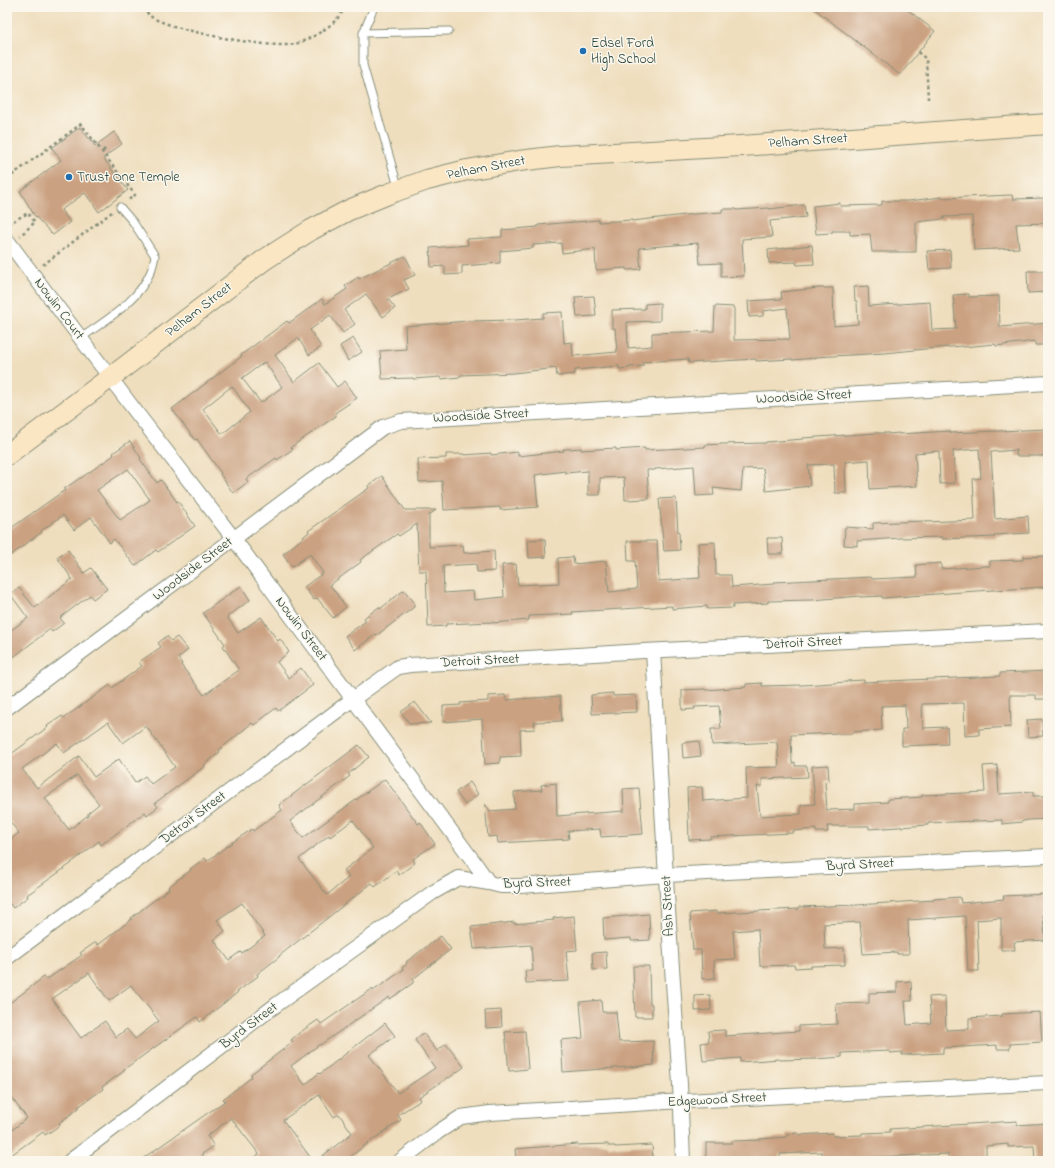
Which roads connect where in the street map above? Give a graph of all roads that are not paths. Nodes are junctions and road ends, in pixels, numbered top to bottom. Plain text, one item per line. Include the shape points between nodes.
1 (374, 7) edge
2 (449, 31) dead end
3 (363, 33) junction
4 (1048, 124) edge
5 (399, 190) junction
6 (120, 207) road end
7 (13, 239) edge
8 (81, 338) junction
9 (110, 378) junction
10 (1048, 383) edge
11 (7, 455) edge
12 (234, 539) junction
13 (1048, 631) edge
14 (653, 651) junction
15 (353, 698) junction
16 (7, 708) edge
17 (1048, 856) edge
18 (666, 875) junction
19 (489, 883) junction
20 (7, 958) edge
21 (1048, 1083) edge
22 (680, 1102) junction
23 (70, 1161) edge
24 (400, 1161) edge
25 (683, 1161) edge

1 - 3 lane
2 - 3 lane
3 - 5 lane via 363,65
4 - 5 street, Pelham Street via 519,160 467,170
5 - 9 street, Pelham Street via 349,210 311,230 264,260
6 - 8 lane via 155,256 152,270 139,292 125,306
7 - 8 street, Nowlin Court
8 - 9 street, Nowlin Court
9 - 11 street, Pelham Street
9 - 12 street, Nowlin Street
10 - 12 street, Woodside Street via 400,421 383,427
12 - 15 street, Nowlin Street
12 - 16 street, Woodside Street
13 - 14 street, Detroit Street
14 - 15 street, Detroit Street via 410,665 398,668
14 - 18 street, Ash Street
15 - 19 street, Nowlin Street
15 - 20 street, Detroit Street
17 - 18 street, Byrd Street
18 - 19 street, Byrd Street via 520,886
18 - 22 street, Ash Street
19 - 23 street, Byrd Street via 458,878 432,893 276,1005
21 - 22 street, Edgewood Street
22 - 24 street, Edgewood Street via 490,1113 461,1117
22 - 25 street, Ash Street

